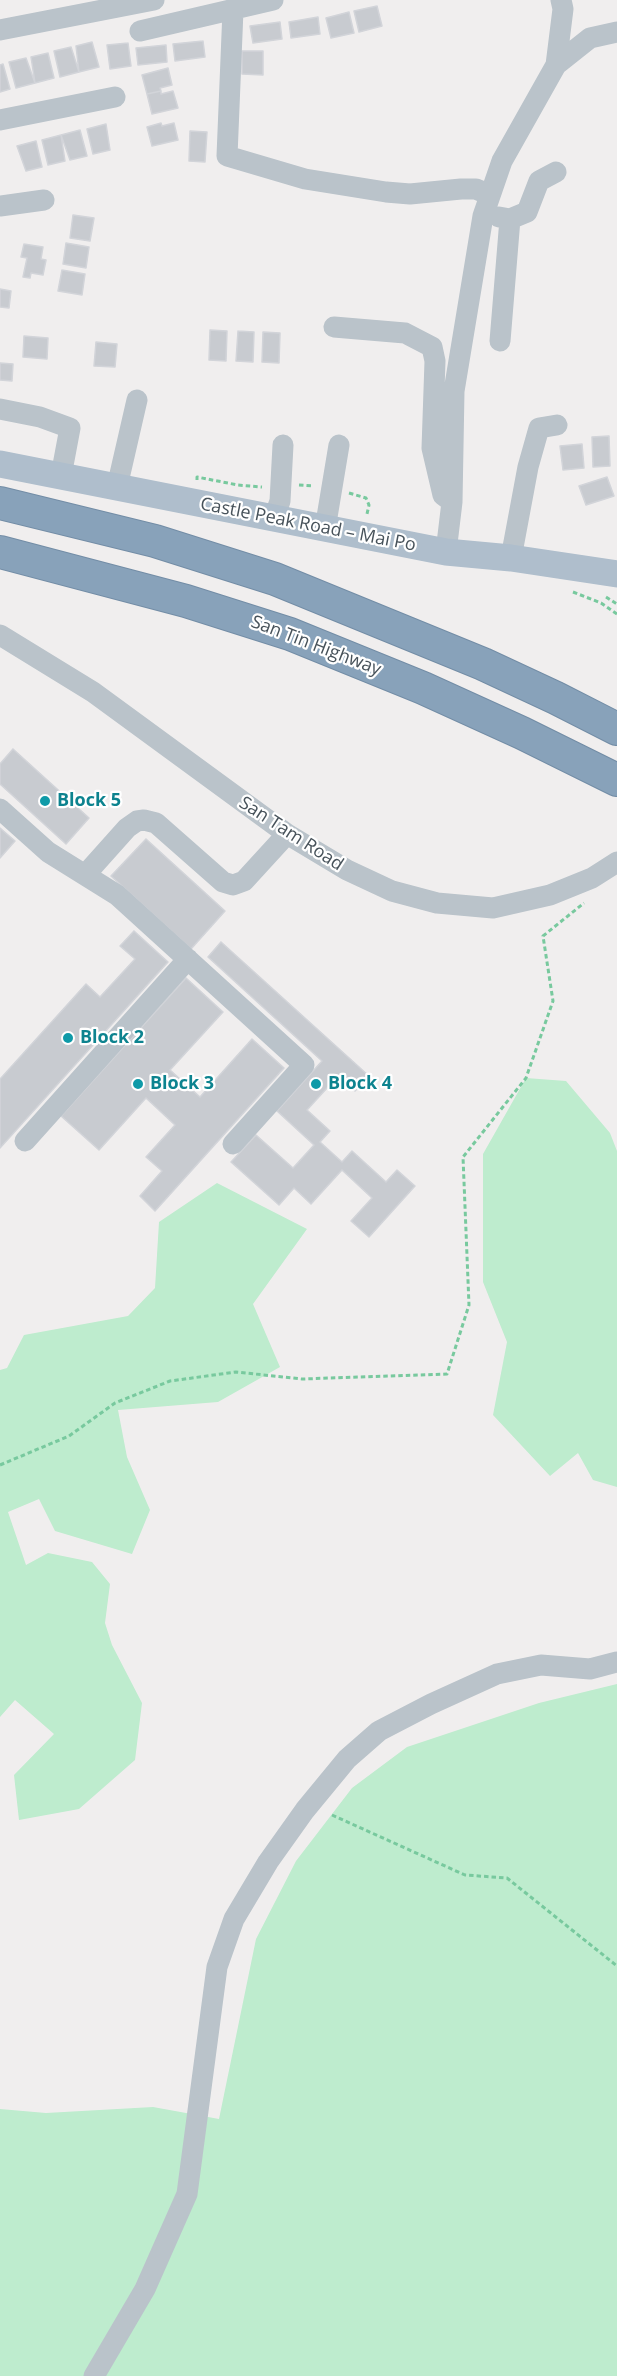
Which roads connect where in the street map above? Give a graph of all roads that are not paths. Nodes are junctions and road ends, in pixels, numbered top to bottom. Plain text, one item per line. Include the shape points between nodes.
1 (154, 0) edge
2 (273, 0) edge
3 (561, 0) edge
4 (204, 8) edge
5 (233, 10) junction
6 (0, 30) edge
7 (140, 31) dead end
8 (617, 32) edge
9 (556, 65) junction
10 (115, 97) dead end
11 (0, 120) edge
12 (555, 172) dead end
13 (490, 195) junction
14 (44, 200) dead end
15 (0, 206) edge
16 (483, 216) junction
17 (510, 219) junction
18 (334, 327) dead end
19 (500, 341) dead end
20 (138, 400) dead end
21 (0, 409) edge
22 (556, 425) dead end
23 (283, 445) dead end
24 (339, 445) dead end
25 (0, 464) edge
26 (61, 476) junction
27 (117, 487) junction
28 (452, 502) junction
29 (0, 503) edge
30 (274, 518) junction
31 (325, 529) junction
32 (0, 552) edge
33 (446, 552) junction
34 (511, 558) junction
35 (617, 574) edge
36 (0, 636) edge
37 (617, 729) edge
38 (617, 780) edge
39 (0, 809) edge
40 (287, 834) junction
41 (615, 873) edge
42 (85, 875) junction
43 (188, 960) junction
44 (25, 1141) dead end
45 (233, 1144) dead end
46 (617, 1662) edge
47 (94, 2376) edge

1 - 6 street
2 - 5 street
3 - 9 street
4 - 5 street
4 - 7 street
5 - 13 street via 227,156 305,179 386,192 476,189
8 - 9 street via 590,38
9 - 13 street via 502,160
10 - 11 street
12 - 17 street via 539,181 527,212
13 - 16 street
14 - 15 street
16 - 17 street
16 - 28 street via 454,391
17 - 19 street
18 - 28 street via 405,333 432,347 432,448 443,495
20 - 27 street
21 - 26 street via 70,428
22 - 34 street via 539,428
23 - 30 street via 280,501
24 - 31 street
25 - 26 main road, Castle Peak Road – Mai Po
26 - 27 main road, Castle Peak Road – Mai Po
27 - 30 main road, Castle Peak Road – Mai Po
28 - 33 street
29 - 37 highway via 155,542 275,579 483,664
30 - 31 main road, Castle Peak Road – Mai Po
31 - 33 main road, Castle Peak Road – Mai Po
32 - 38 highway, San Tin Highway via 186,601 290,634 423,688
33 - 34 main road, Castle Peak Road – Mai Po
34 - 35 main road, Castle Peak Road – Mai Po
36 - 40 street, San Tam Road via 111,704
39 - 42 street via 48,852
40 - 41 street, San Tam Road via 347,870 392,891 459,906 493,908 529,901
40 - 42 street via 244,881 233,885 218,878 156,823 137,821
42 - 43 street via 117,896
43 - 44 street
43 - 45 street via 304,1065
46 - 47 street via 590,1669 541,1665 497,1674 431,1704 379,1731 346,1759 305,1810 234,1919 218,1967 187,2194 145,2289

